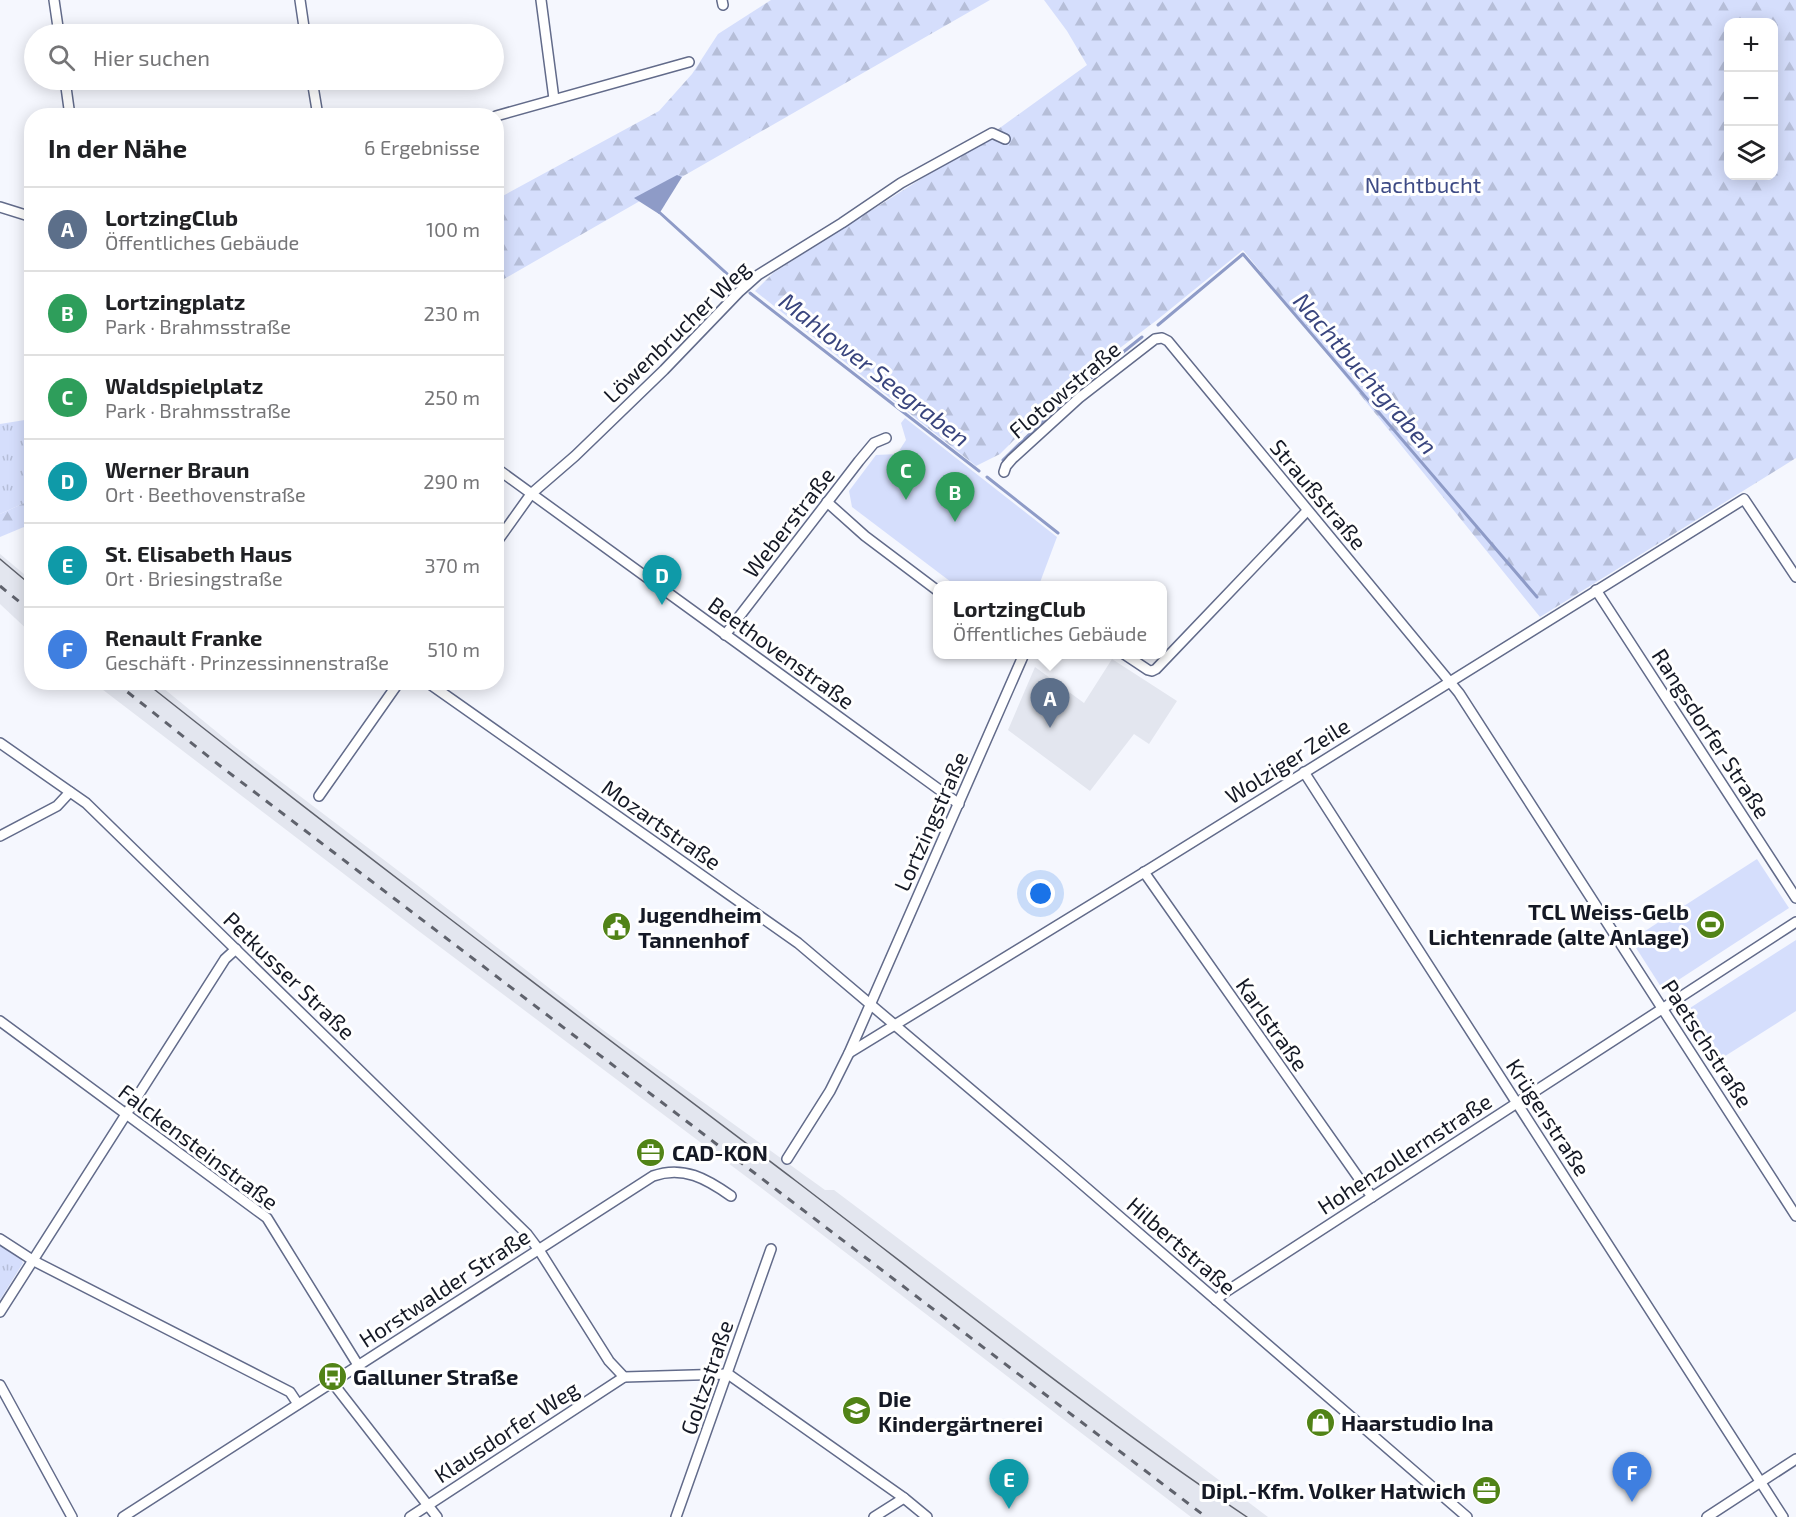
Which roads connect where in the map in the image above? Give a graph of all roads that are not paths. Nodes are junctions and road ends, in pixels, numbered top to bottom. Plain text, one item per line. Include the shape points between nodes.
1 (54, 0) edge
2 (300, 0) edge
3 (541, 0) edge
4 (58, 24) edge
5 (304, 24) edge
6 (689, 62) dead end
7 (66, 90) edge
8 (314, 90) edge
9 (554, 99) junction
10 (69, 108) edge
11 (317, 108) edge
12 (504, 114) edge
13 (1005, 139) dead end
14 (0, 207) edge
15 (24, 215) edge
16 (1155, 339) joint
17 (886, 438) dead end
18 (1004, 472) dead end
19 (504, 474) edge
20 (531, 494) junction
21 (827, 502) junction
22 (1307, 510) junction
23 (504, 532) edge
24 (1796, 578) edge
25 (933, 587) edge
26 (1596, 590) junction
27 (726, 635) junction
28 (1167, 657) edge
29 (1022, 659) edge
30 (1132, 659) edge
31 (1165, 659) edge
32 (1449, 681) junction
33 (393, 690) edge
34 (438, 690) edge
35 (0, 743) edge
36 (1304, 772) junction
37 (70, 792) junction
38 (319, 796) dead end
39 (958, 804) junction
40 (0, 836) edge
41 (1144, 872) junction
42 (1796, 898) edge
43 (1796, 922) edge
44 (236, 949) junction
45 (870, 1004) junction
46 (1663, 1008) junction
47 (0, 1021) edge
48 (897, 1025) junction
49 (849, 1053) junction
50 (1517, 1103) junction
51 (126, 1114) junction
52 (787, 1159) dead end
53 (731, 1196) dead end
54 (1372, 1197) junction
55 (1796, 1216) edge
56 (0, 1239) edge
57 (771, 1249) dead end
58 (539, 1250) junction
59 (34, 1261) junction
60 (1216, 1300) junction
61 (0, 1312) edge
62 (358, 1365) junction
63 (728, 1374) junction
64 (624, 1377) junction
65 (332, 1382) junction
66 (0, 1385) edge
67 (298, 1404) junction
68 (1796, 1459) edge
69 (1761, 1482) junction
70 (904, 1498) junction
71 (428, 1506) junction
72 (72, 1517) edge
73 (123, 1517) edge
74 (410, 1517) edge
75 (437, 1517) edge
76 (676, 1517) edge
77 (874, 1517) edge
78 (927, 1517) edge
79 (1467, 1517) edge
80 (1707, 1517) edge
81 (1784, 1517) edge

1 - 4 street
2 - 5 street
3 - 9 street
6 - 9 street
7 - 10 street
8 - 11 street
9 - 12 street
13 - 20 street, Löwenbrucher Weg via 992,133 922,171 758,275 575,456
14 - 15 street
16 - 18 street, Flotowstraße via 1079,398 1012,459
16 - 22 street, Straußstraße via 1168,341
17 - 21 street, Weberstraße via 874,443
19 - 20 street, Beethovenstraße
20 - 23 street, Löwenbrucher Weg
20 - 27 street, Beethovenstraße
21 - 25 street
21 - 27 street, Weberstraße
22 - 28 street
22 - 32 street, Straußstraße
24 - 26 street, Wolziger Zeile via 1744,499
26 - 32 street, Wolziger Zeile
26 - 42 street, Rangsdorfer Straße
27 - 39 street, Beethovenstraße
29 - 39 street, Lortzingstraße
30 - 31 street via 1152,671
32 - 36 street, Wolziger Zeile
32 - 46 street, Paetschstraße
33 - 38 street
34 - 45 street, Mozartstraße via 798,943
35 - 37 street, Petkusser Straße
36 - 41 street, Wolziger Zeile
36 - 50 street, Krügerstraße
37 - 40 street via 57,806
37 - 44 street, Petkusser Straße via 86,803
39 - 45 street, Lortzingstraße
41 - 48 street, Wolziger Zeile
41 - 54 street, Karlstraße
43 - 46 street, Hohenzollernstraße
44 - 51 street via 225,959
44 - 58 street, Petkusser Straße
45 - 48 street, Hilbertstraße
45 - 49 street
46 - 50 street, Hohenzollernstraße
46 - 55 street, Paetschstraße
47 - 51 street, Falckensteinstraße
48 - 49 street, Wolziger Zeile
48 - 60 street, Hilbertstraße
49 - 52 street
50 - 54 street, Hohenzollernstraße
50 - 69 street, Krügerstraße
51 - 59 street
51 - 62 street, Falckensteinstraße via 267,1218
53 - 58 street, Horstwalder Straße via 690,1172 661,1173
54 - 60 street, Hohenzollernstraße
56 - 59 street
57 - 63 street, Goltzstraße
58 - 62 street, Horstwalder Straße
58 - 64 street, Petkusser Straße via 609,1361
59 - 61 street
59 - 67 street via 290,1392
60 - 79 street, Hilbertstraße
62 - 65 street, Horstwalder Straße
63 - 64 street
63 - 70 street
63 - 76 street, Goltzstraße
64 - 71 street, Klausdorfer Weg
65 - 67 street, Horstwalder Straße
65 - 71 street
66 - 72 street
67 - 73 street, Horstwalder Straße
68 - 69 street
69 - 80 street
69 - 81 street, Krügerstraße
70 - 77 street
70 - 78 street
71 - 74 street, Klausdorfer Weg
71 - 75 street

